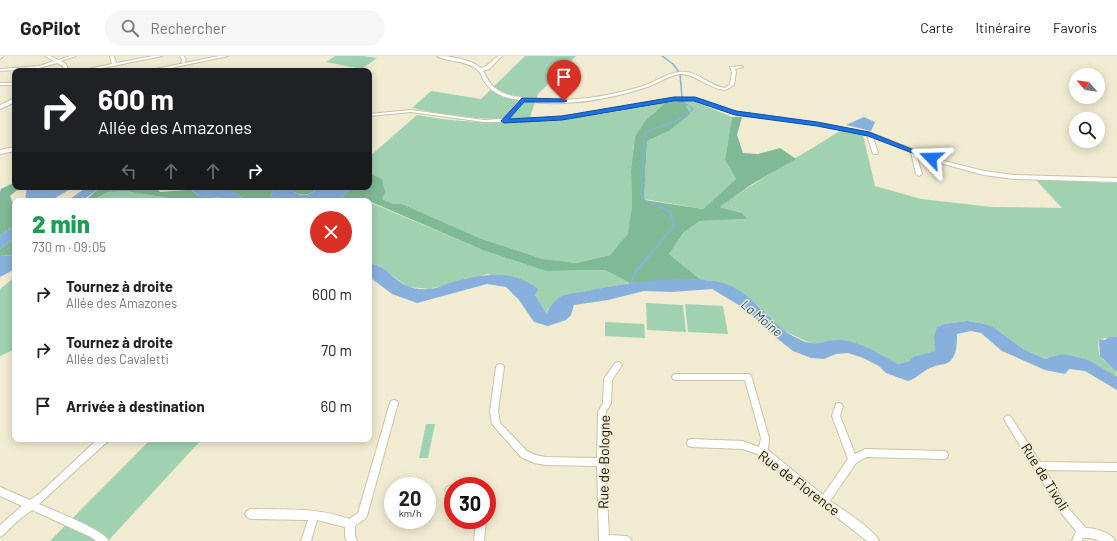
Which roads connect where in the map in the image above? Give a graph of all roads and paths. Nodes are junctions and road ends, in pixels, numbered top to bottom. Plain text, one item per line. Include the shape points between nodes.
1 (2, 56) edge
2 (47, 56) edge
3 (74, 56) edge
4 (112, 56) edge
5 (160, 56) edge
6 (182, 56) edge
7 (214, 56) edge
8 (226, 56) edge
9 (439, 56) edge
10 (500, 56) edge
11 (0, 58) edge
12 (58, 61) junction
13 (181, 64) junction
14 (114, 65) junction
15 (741, 67) dead end
16 (23, 68) edge
17 (66, 68) edge
18 (98, 68) edge
19 (162, 68) edge
20 (12, 69) edge
21 (0, 70) edge
22 (481, 70) junction
23 (0, 84) edge
24 (12, 84) edge
25 (522, 100) junction
26 (12, 101) edge
27 (0, 107) edge
28 (372, 115) edge
29 (504, 121) junction
30 (869, 134) junction
31 (12, 150) edge
32 (913, 151) junction
33 (0, 152) edge
34 (875, 153) dead end
35 (919, 174) dead end
36 (1117, 180) edge
37 (618, 365) dead end
38 (500, 367) dead end
39 (676, 377) dead end
40 (394, 403) dead end
41 (839, 406) dead end
42 (1008, 419) dead end
43 (101, 442) edge
44 (692, 442) dead end
45 (763, 452) junction
46 (944, 455) dead end
47 (853, 460) junction
48 (601, 462) junction
49 (1037, 466) junction
50 (1117, 467) edge
51 (0, 491) edge
52 (824, 502) junction
53 (30, 506) junction
54 (250, 514) dead end
55 (314, 516) junction
56 (350, 524) junction
57 (480, 529) edge
58 (0, 532) edge
59 (1084, 533) junction
60 (604, 540) edge
61 (104, 541) edge
62 (306, 541) edge
63 (352, 541) edge
64 (479, 541) edge
65 (627, 541) edge
66 (874, 541) edge
67 (1077, 541) edge
68 (1110, 541) edge

1 - 11 street
2 - 12 street
3 - 12 street
4 - 14 street
5 - 14 street
6 - 13 street via 184,60
7 - 13 street
8 - 13 street
9 - 22 street
10 - 22 street
12 - 16 street
12 - 17 street
13 - 19 street
14 - 18 street
15 - 25 street via 732,68 732,85 726,89 714,86 694,75 682,73 645,87 602,97 564,101
20 - 21 street
22 - 25 street via 495,91
23 - 24 street
25 - 29 street
26 - 27 street
28 - 29 street via 422,112 460,119
29 - 30 street via 589,114 684,98 704,101 735,113
30 - 32 street
30 - 34 street
31 - 33 street
32 - 35 street
32 - 36 street via 966,169 995,175
37 - 48 street, Rue de Bologne via 608,379 607,403 602,412
38 - 48 street via 494,411 496,424 524,454 541,460
39 - 45 street via 748,377 765,438
40 - 56 street via 362,516
41 - 47 street via 836,416
42 - 49 street, Rue de Tivoli
43 - 53 street
44 - 45 street, Rue de Florence via 743,445
45 - 52 street, Rue de Florence
46 - 47 street via 865,453
47 - 52 street
48 - 60 street, Rue de Bologne
49 - 50 street
49 - 59 street, Rue de Tivoli via 1065,511
51 - 53 street
52 - 66 street, Rue de Florence
53 - 58 street
53 - 61 street via 94,534
54 - 55 street
55 - 56 street
55 - 62 street
56 - 63 street
57 - 64 street
59 - 67 street
59 - 68 street via 1098,534
60 - 65 street

